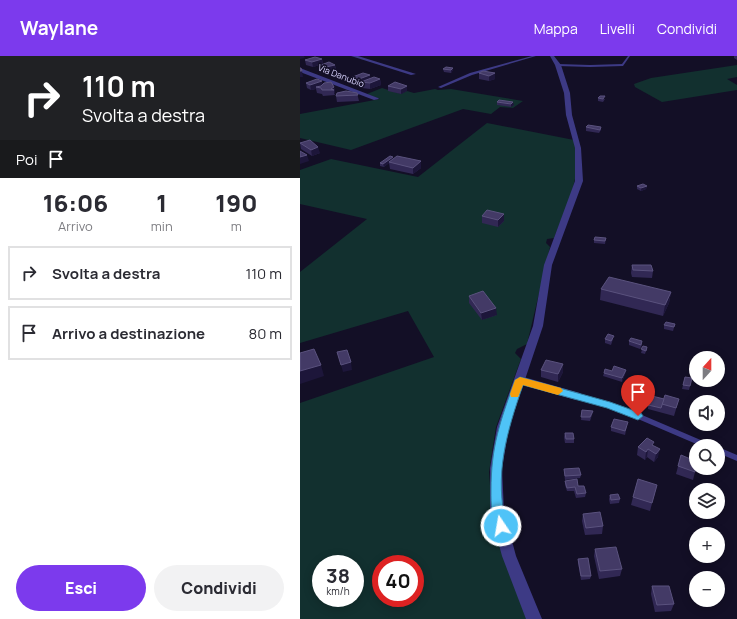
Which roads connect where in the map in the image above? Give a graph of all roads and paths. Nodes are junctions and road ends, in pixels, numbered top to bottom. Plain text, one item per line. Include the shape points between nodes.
1 (352, 56) edge
2 (535, 56) edge
3 (552, 56) edge
4 (628, 56) edge
5 (558, 65) junction
6 (300, 70) edge
7 (413, 74) dead end
8 (316, 76) junction
9 (300, 78) edge
10 (440, 87) dead end
11 (376, 99) dead end
12 (520, 380) junction
13 (576, 396) joint
14 (692, 439) edge
15 (725, 453) edge
16 (737, 458) edge
17 (534, 619) edge

1 - 7 street
2 - 10 lane via 471,74
3 - 5 street
4 - 5 lane via 623,65
5 - 12 street via 567,93 569,115 578,148 579,181 548,265 538,326
6 - 8 street, Via Danubio
8 - 9 street
8 - 11 street, Via Danubio
12 - 13 street
12 - 17 street via 499,446 496,468 497,511 509,556
13 - 14 lane via 626,411
15 - 16 lane

